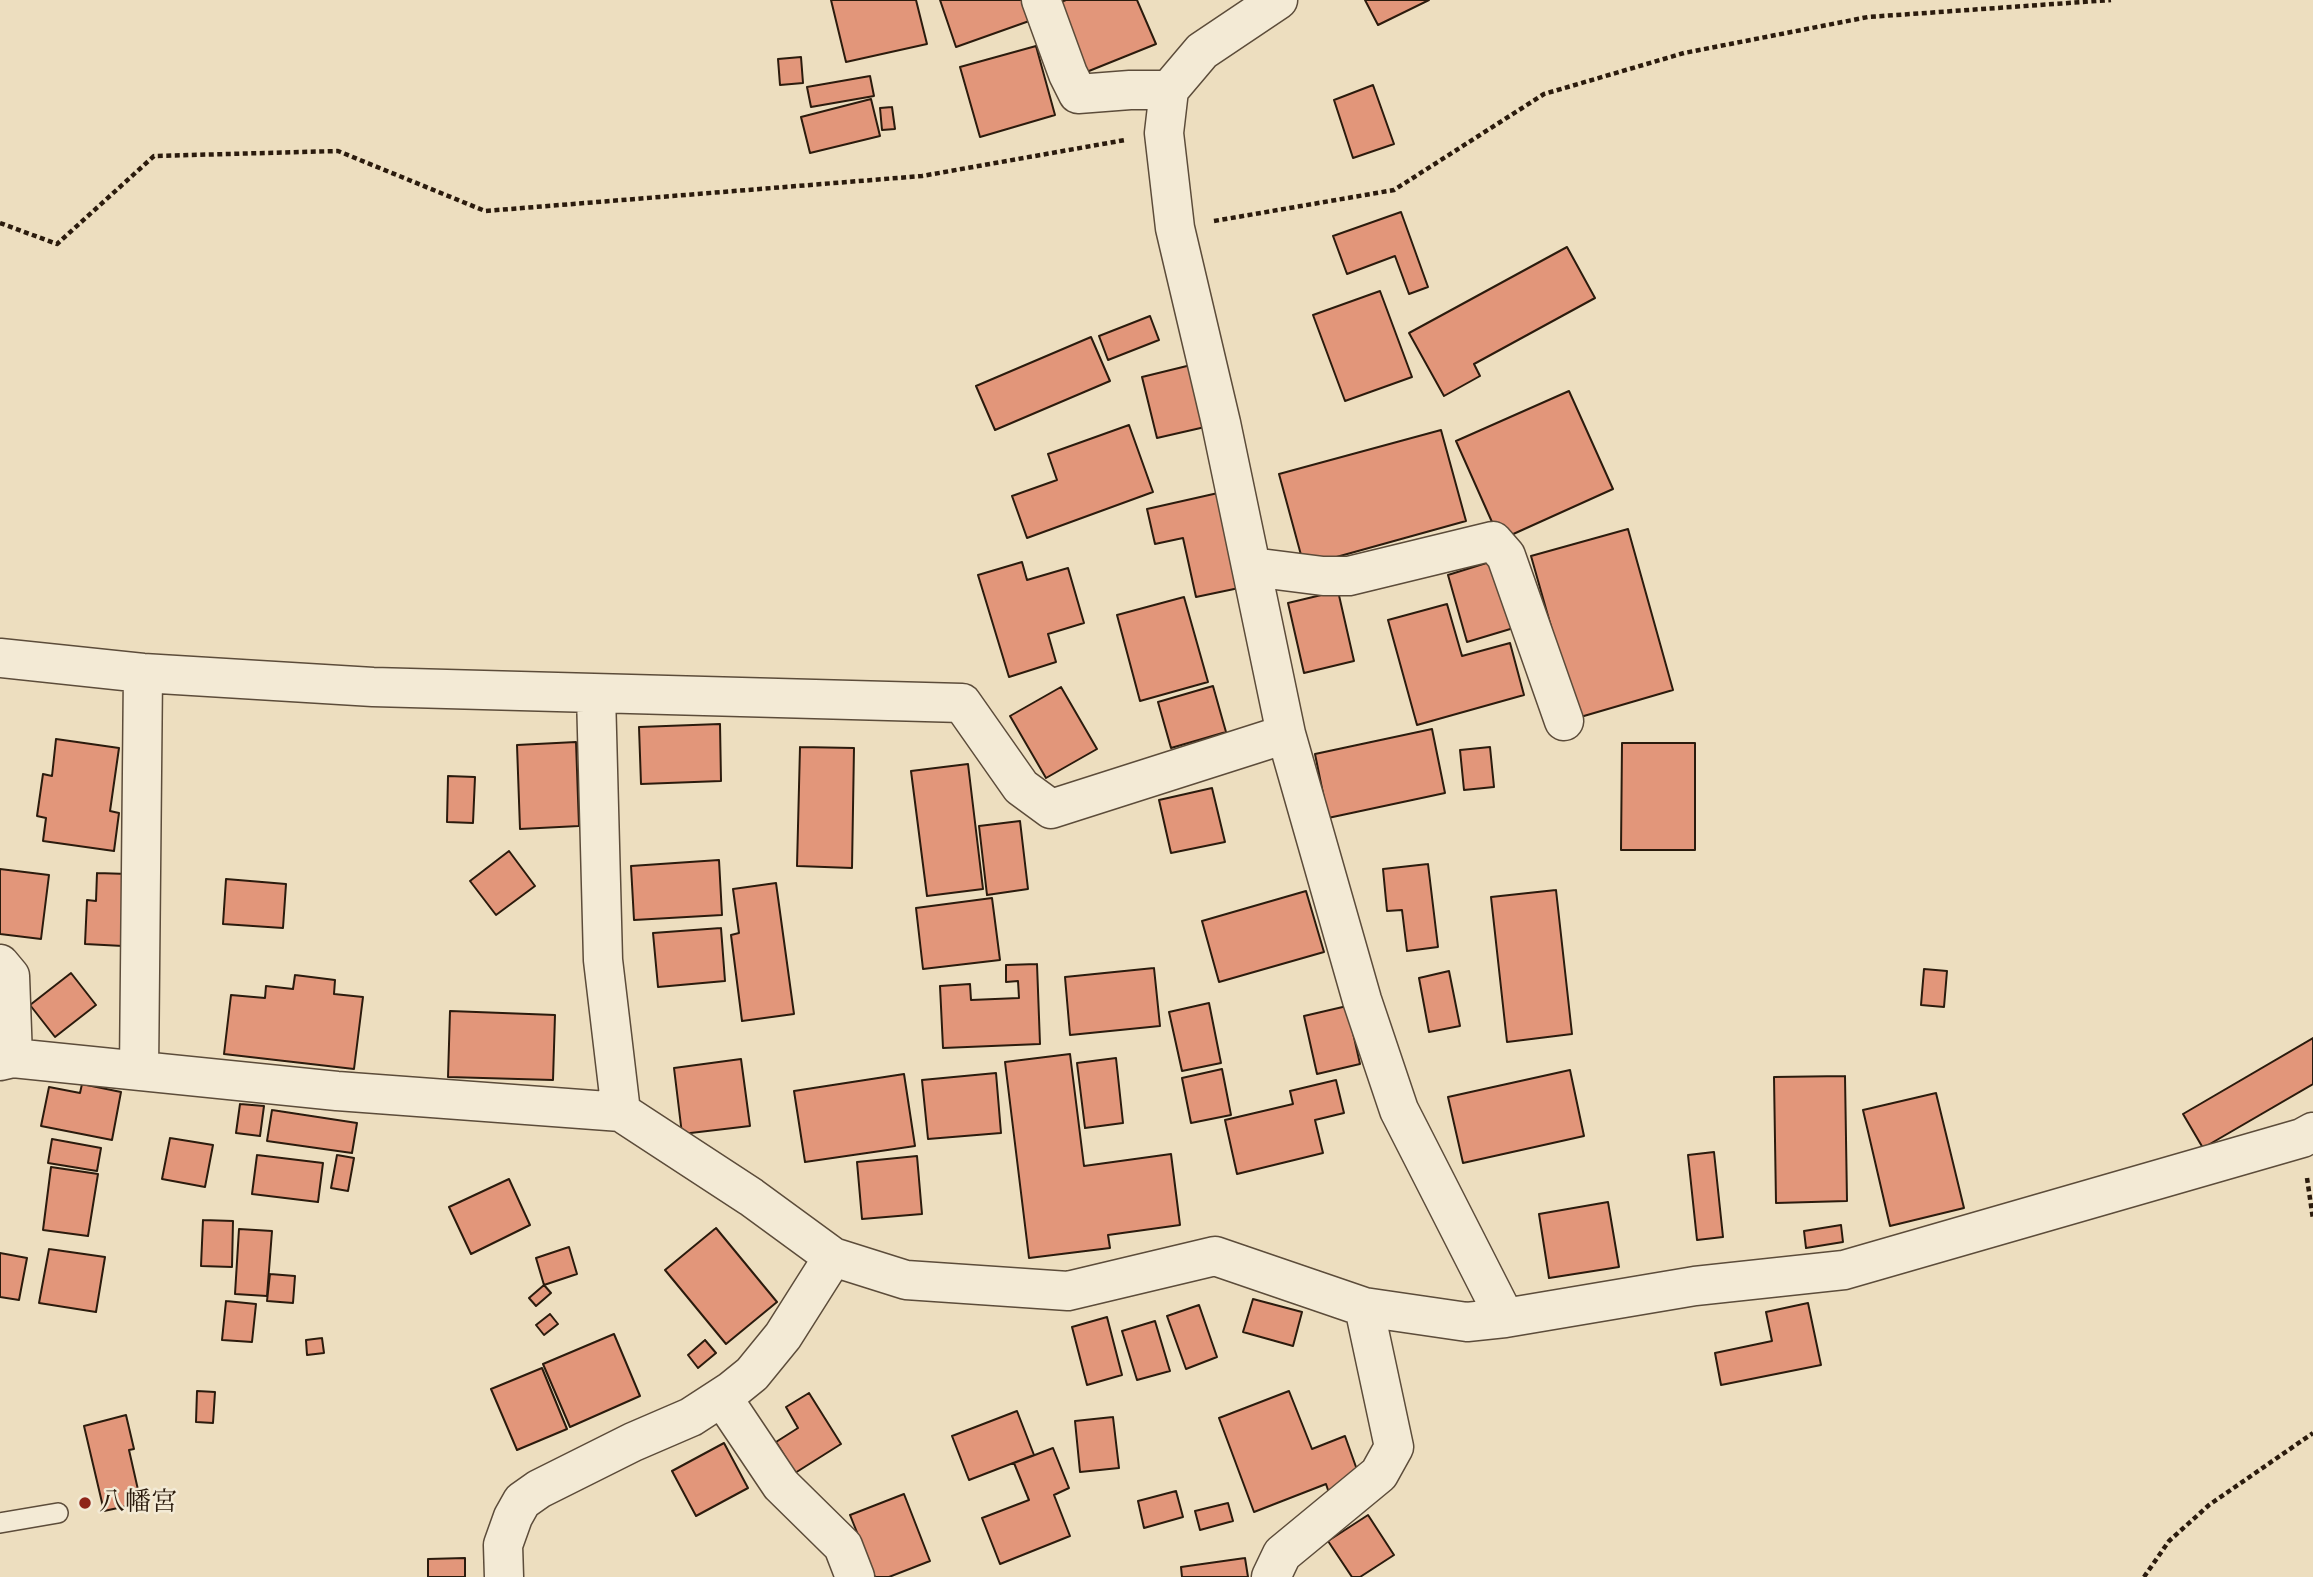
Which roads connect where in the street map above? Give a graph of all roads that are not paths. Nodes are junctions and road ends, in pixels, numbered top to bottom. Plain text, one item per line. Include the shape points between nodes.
1 (1041, 0) edge
2 (1279, 0) edge
3 (1169, 90) junction
4 (1252, 567) junction
5 (0, 658) edge
6 (143, 674) junction
7 (596, 695) junction
8 (1564, 722) dead end
9 (1286, 734) junction
10 (0, 964) edge
11 (6, 1060) edge
12 (139, 1071) junction
13 (621, 1112) junction
14 (2313, 1132) edge
15 (833, 1257) junction
16 (1364, 1307) junction
17 (1505, 1318) junction
18 (722, 1397) junction
19 (58, 1513) dead end
20 (0, 1523) edge
21 (504, 1577) edge
22 (855, 1577) edge
23 (1271, 1577) edge

1 - 3 street via 1077,94
2 - 3 street via 1202,51
3 - 4 street via 1164,134 1175,228
4 - 8 street via 1349,576 1493,541 1506,556
4 - 9 street
5 - 6 street
6 - 7 street
6 - 12 street
7 - 9 street via 962,703 1021,787 1051,809
7 - 13 street via 603,960
9 - 17 street via 1399,1110
10 - 11 street via 10,976
11 - 12 street
12 - 13 street
13 - 15 street
14 - 17 street via 1844,1270 1695,1286
15 - 16 street via 906,1280 1068,1291 1215,1256
15 - 18 street via 783,1336 752,1374
16 - 17 street via 1467,1322
16 - 23 street via 1394,1447 1379,1474 1282,1554
18 - 21 street via 522,1501 503,1545
18 - 22 street via 781,1485 843,1546
19 - 20 lane

